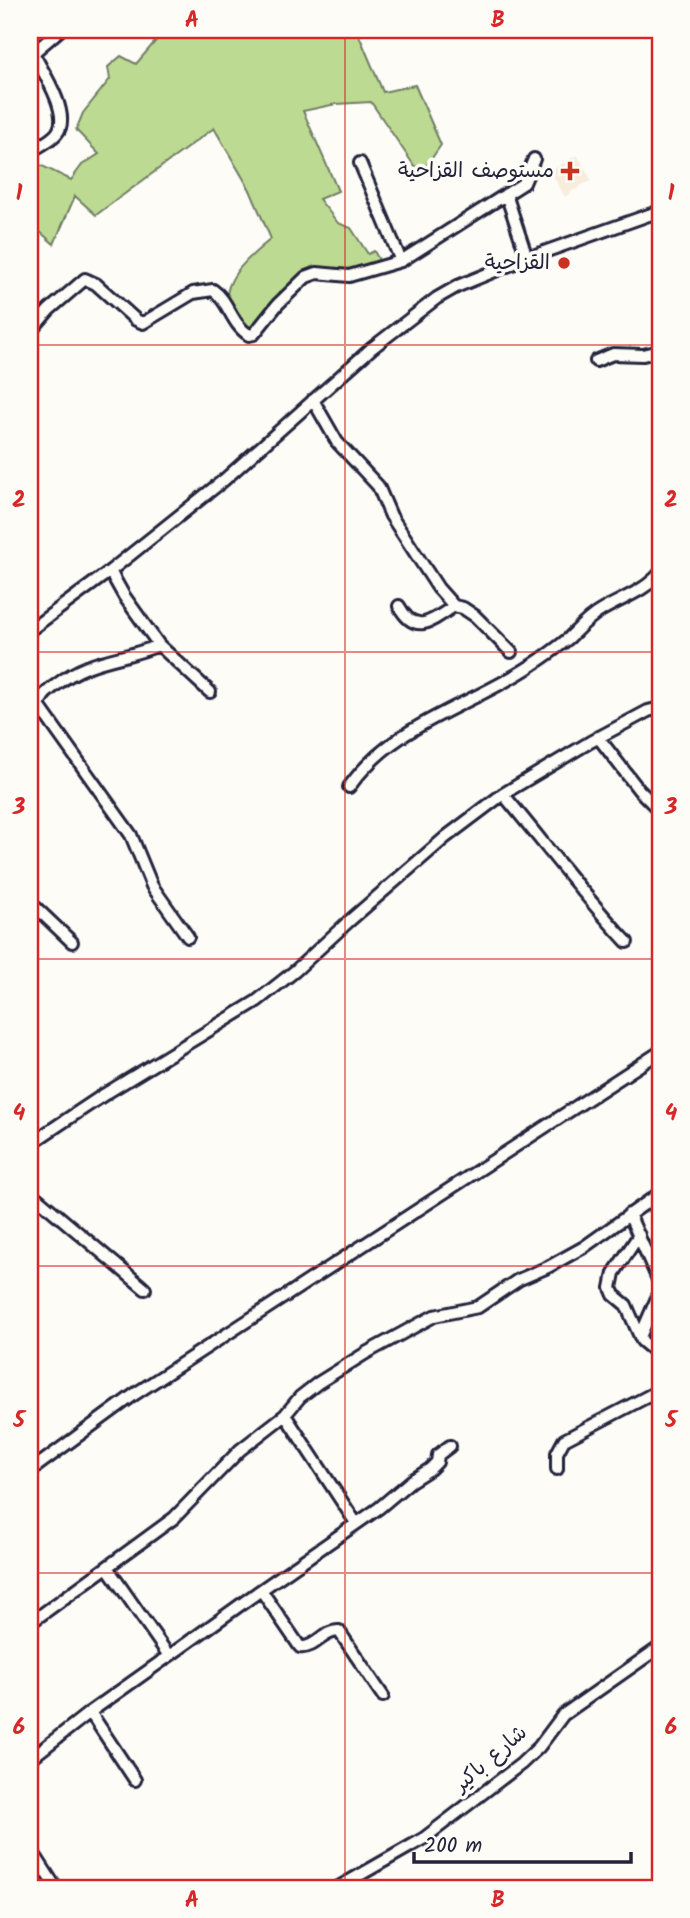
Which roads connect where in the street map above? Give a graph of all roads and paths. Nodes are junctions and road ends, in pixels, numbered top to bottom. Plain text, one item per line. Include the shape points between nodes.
1 (60, 30) edge
2 (31, 54) edge
3 (30, 152) edge
4 (534, 159) dead end
5 (360, 163) dead end
6 (506, 194) junction
7 (660, 211) edge
8 (527, 258) junction
9 (401, 261) junction
10 (32, 326) edge
11 (660, 351) edge
12 (596, 361) dead end
13 (313, 400) junction
14 (110, 571) junction
15 (660, 573) edge
16 (399, 606) dead end
17 (454, 606) junction
18 (30, 630) edge
19 (159, 645) junction
20 (511, 652) dead end
21 (210, 692) dead end
22 (660, 708) edge
23 (598, 737) junction
24 (349, 787) dead end
25 (503, 794) junction
26 (660, 811) edge
27 (30, 902) edge
28 (188, 937) dead end
29 (72, 942) dead end
30 (627, 942) dead end
31 (660, 1052) edge
32 (30, 1144) edge
33 (30, 1192) edge
34 (660, 1193) edge
35 (629, 1214) junction
36 (639, 1235) junction
37 (660, 1284) edge
38 (145, 1289) dead end
39 (660, 1291) edge
40 (640, 1336) junction
41 (660, 1356) edge
42 (660, 1390) edge
43 (285, 1415) junction
44 (450, 1446) dead end
45 (557, 1469) dead end
46 (30, 1471) edge
47 (356, 1524) junction
48 (107, 1567) junction
49 (261, 1590) junction
50 (30, 1623) edge
51 (660, 1647) edge
52 (169, 1656) junction
53 (383, 1696) dead end
54 (90, 1712) junction
55 (30, 1759) edge
56 (135, 1780) dead end
57 (36, 1857) dead end
58 (56, 1888) edge
59 (337, 1888) edge

1 - 2 street
2 - 3 street via 56,99 61,121 55,135
4 - 6 street via 524,183
5 - 9 street
6 - 8 street
6 - 9 street
7 - 8 street
8 - 13 street via 437,298
9 - 10 street via 349,276 317,273 306,277 254,334 240,328 212,290 193,293 143,323 85,279
11 - 12 street via 613,354
13 - 14 street via 225,480
13 - 17 street via 337,442 378,486 391,516
14 - 18 street
14 - 19 street
15 - 24 street via 651,583 600,611 526,669 394,740 369,760
16 - 17 street via 404,616 419,624
17 - 20 street via 475,616
19 - 21 street
19 - 28 street via 83,668 44,695 39,706 131,835 152,886
22 - 23 street
23 - 25 street
23 - 26 street
25 - 30 street
25 - 32 street via 446,837 257,1002
27 - 29 street
31 - 46 street via 146,1386
33 - 38 street
34 - 35 street
35 - 36 street
35 - 43 street via 576,1252 518,1280 478,1307 434,1316 366,1353 300,1397
36 - 37 street
36 - 40 street via 618,1266 611,1289 626,1305
39 - 40 street
40 - 41 street
42 - 45 street via 564,1440 557,1453
43 - 47 street
43 - 48 street via 240,1450 174,1518
44 - 47 street via 430,1469
47 - 49 street
48 - 50 street
48 - 52 street
49 - 52 street
49 - 53 street via 300,1647 339,1631
51 - 59 street, شارع باكير via 563,1715 521,1764 423,1839
52 - 54 street
54 - 55 street
54 - 56 street
57 - 58 street

